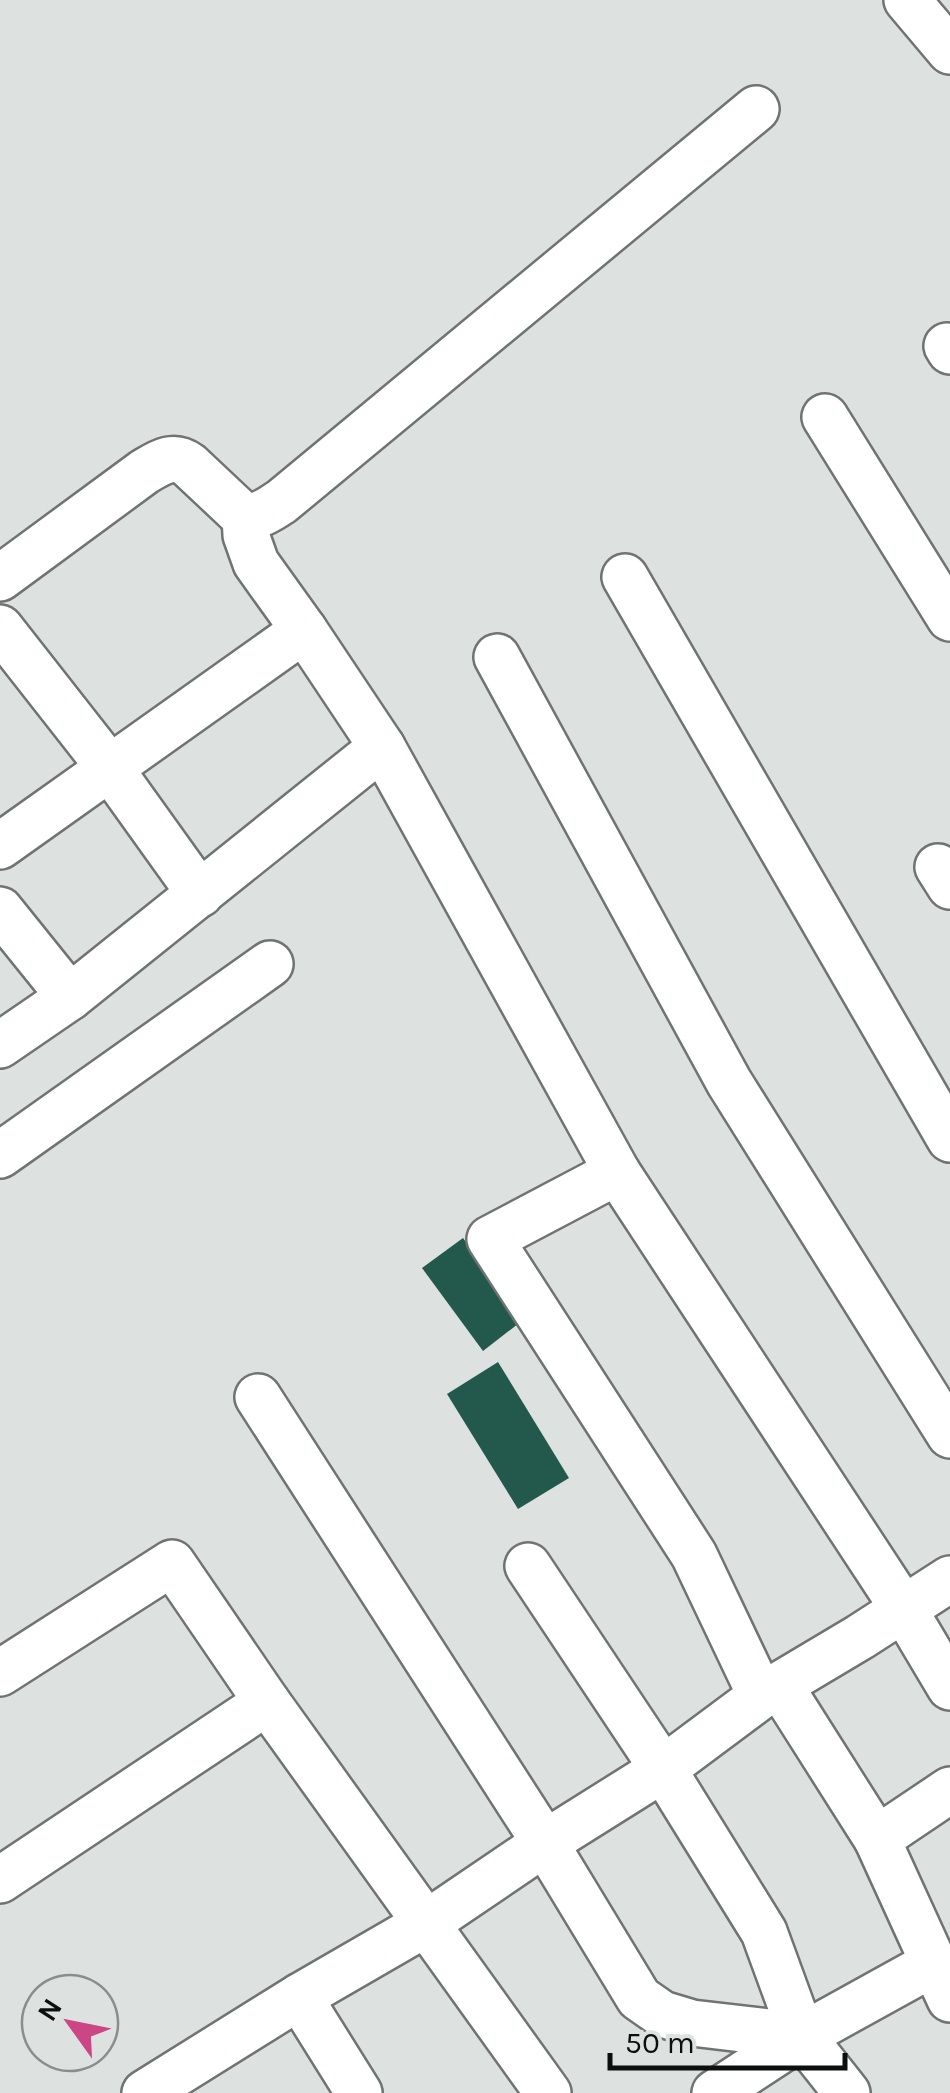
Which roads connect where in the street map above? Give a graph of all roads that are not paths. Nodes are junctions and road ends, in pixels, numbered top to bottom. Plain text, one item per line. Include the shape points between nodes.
1 (907, 0) edge
2 (950, 51) edge
3 (756, 109) dead end
4 (824, 417) dead end
5 (245, 515) junction
6 (625, 577) dead end
7 (0, 578) edge
8 (950, 618) edge
9 (0, 628) edge
10 (304, 630) junction
11 (498, 658) dead end
12 (382, 747) junction
13 (108, 767) junction
14 (0, 846) edge
15 (200, 894) junction
16 (0, 910) edge
17 (270, 964) dead end
18 (70, 997) junction
19 (0, 1045) edge
20 (950, 1139) edge
21 (0, 1155) edge
22 (617, 1172) junction
23 (258, 1397) dead end
24 (950, 1434) edge
25 (528, 1566) dead end
26 (950, 1579) edge
27 (903, 1608) junction
28 (0, 1672) edge
29 (950, 1687) edge
30 (771, 1691) junction
31 (266, 1702) junction
32 (663, 1769) junction
33 (950, 1790) edge
34 (877, 1839) junction
35 (545, 1843) junction
36 (0, 1880) edge
37 (427, 1923) junction
38 (942, 1981) edge
39 (298, 1997) junction
40 (802, 2036) junction
41 (172, 2086) edge
42 (359, 2093) edge
43 (548, 2093) edge
44 (715, 2093) edge
45 (847, 2093) edge

1 - 2 street
3 - 5 street via 282,502
4 - 8 street
5 - 7 street via 182,460 154,466
5 - 10 street via 256,562
6 - 20 street
9 - 13 street
10 - 12 street
10 - 13 street
11 - 24 street via 729,1082
12 - 15 street
12 - 22 street
13 - 14 street
13 - 15 street
15 - 18 street
16 - 18 street
17 - 21 street
18 - 19 street
22 - 27 street
22 - 30 street via 490,1239 694,1555
23 - 35 street
25 - 32 street
26 - 27 street
27 - 29 street
27 - 30 street
28 - 31 street via 172,1563
30 - 32 street
30 - 34 street
31 - 36 street
31 - 37 street
32 - 35 street
32 - 40 street via 764,1932
33 - 34 street
34 - 38 street
35 - 37 street
35 - 40 street via 639,1998 692,2024
37 - 39 street
37 - 43 street
38 - 40 street
39 - 41 street
39 - 42 street
40 - 44 street
40 - 45 street

